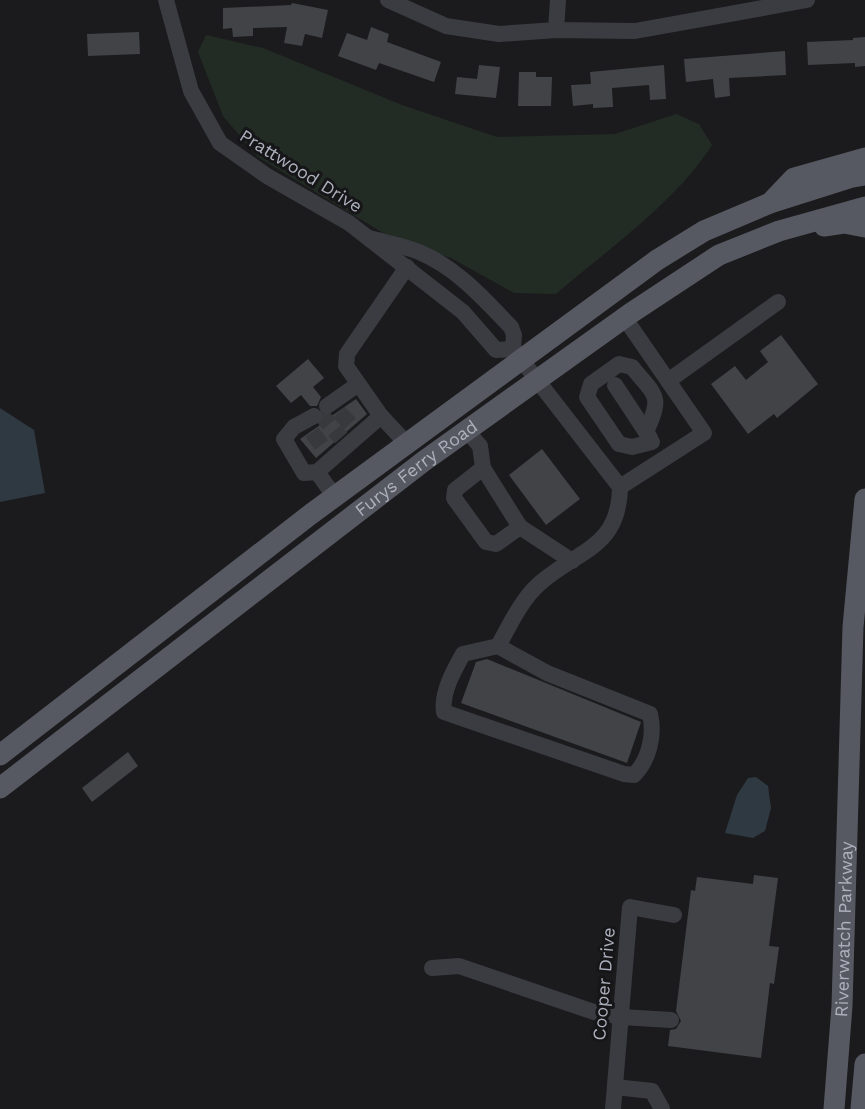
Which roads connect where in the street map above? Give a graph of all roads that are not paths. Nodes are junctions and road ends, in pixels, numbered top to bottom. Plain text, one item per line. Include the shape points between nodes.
1 (166, 0) edge
2 (388, 0) edge
3 (558, 0) edge
4 (807, 0) edge
5 (556, 30) junction
6 (865, 158) edge
7 (865, 175) edge
8 (770, 203) junction
9 (865, 207) edge
10 (865, 226) edge
11 (779, 231) junction
12 (369, 238) junction
13 (407, 267) junction
14 (778, 302) dead end
15 (624, 317) junction
16 (517, 354) junction
17 (539, 381) junction
18 (668, 381) junction
19 (357, 385) junction
20 (615, 385) dead end
21 (381, 416) junction
22 (467, 431) junction
23 (649, 437) junction
24 (407, 444) junction
25 (665, 458) junction
26 (483, 468) junction
27 (317, 472) junction
28 (620, 487) junction
29 (335, 497) junction
30 (865, 499) edge
31 (520, 527) junction
32 (572, 561) junction
33 (498, 646) junction
34 (0, 756) edge
35 (0, 788) edge
36 (674, 915) dead end
37 (432, 968) dead end
38 (621, 1017) junction
39 (671, 1020) dead end
40 (865, 1065) edge
41 (615, 1087) junction
42 (613, 1109) edge
43 (662, 1109) edge
44 (834, 1109) edge
45 (861, 1109) edge

1 - 12 street, Prattwood Drive via 191,91 220,143
2 - 5 street via 446,26 499,34
3 - 5 street
4 - 5 street via 635,31
6 - 8 main road via 794,178
7 - 8 main road, Furys Ferry Road
8 - 16 main road, Furys Ferry Road via 704,231
9 - 11 main road, Furys Ferry Road
10 - 11 main road via 844,223
11 - 15 main road, Furys Ferry Road via 719,255
12 - 13 street, Prattwood Drive
12 - 16 street, Prattwood Drive via 418,251 475,288 511,327
13 - 16 street, Prattwood Drive via 463,312 496,350
13 - 19 street via 346,354 346,366
14 - 18 street
15 - 17 main road, Furys Ferry Road
15 - 18 street
16 - 17 street, Prattwood Drive
16 - 24 main road, Furys Ferry Road
17 - 22 main road, Furys Ferry Road
17 - 28 street, Prattwood Drive
18 - 25 street via 704,433
19 - 21 street
19 - 27 street via 321,415 294,427 284,439 304,473
20 - 23 street
21 - 24 street
21 - 27 street via 329,455
22 - 26 street via 480,446
22 - 35 main road, Furys Ferry Road
23 - 23 street via 656,397 632,366 619,364 591,384 587,398 619,444 632,447
23 - 25 street
24 - 29 main road, Furys Ferry Road
25 - 28 street
26 - 31 street
26 - 31 street via 455,490 454,498 486,542 496,544
27 - 29 street
28 - 32 street via 619,509 604,538
29 - 34 main road, Furys Ferry Road
30 - 44 main road, Riverwatch Parkway via 853,627 850,807
31 - 32 street
32 - 33 street via 539,584
33 - 33 street via 548,673 650,714 654,730 642,767 634,775 624,774 444,712 451,677 463,654
36 - 38 street, Cooper Drive via 630,907
37 - 38 street via 459,966 594,1012
38 - 39 street
38 - 41 street, Cooper Drive
40 - 45 main road
41 - 42 street, Cooper Drive
41 - 43 street via 652,1091

